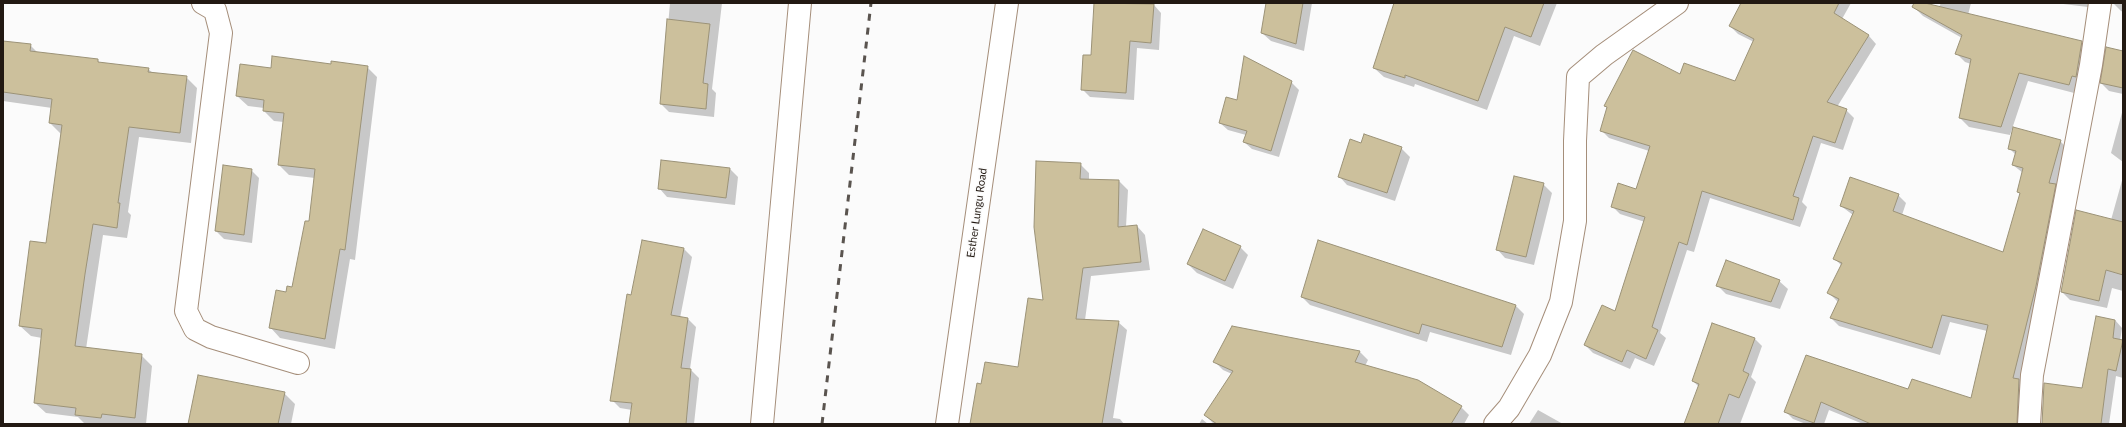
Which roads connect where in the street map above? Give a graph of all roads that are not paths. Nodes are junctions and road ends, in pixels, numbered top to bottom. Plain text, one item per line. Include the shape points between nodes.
1 (203, 3) edge
2 (800, 3) edge
3 (1007, 3) edge
4 (1677, 3) edge
5 (2100, 3) edge
6 (298, 363) dead end
7 (762, 424) edge
8 (947, 424) edge
9 (1495, 424) edge
10 (2029, 424) edge

1 - 6 street via 215,10 221,33 186,311 195,329 211,337
2 - 7 street
3 - 8 street, Esther Lungu Road
4 - 9 street via 1604,55 1578,77 1575,221 1560,302 1540,355 1510,408
5 - 10 street via 2090,72 2032,375

